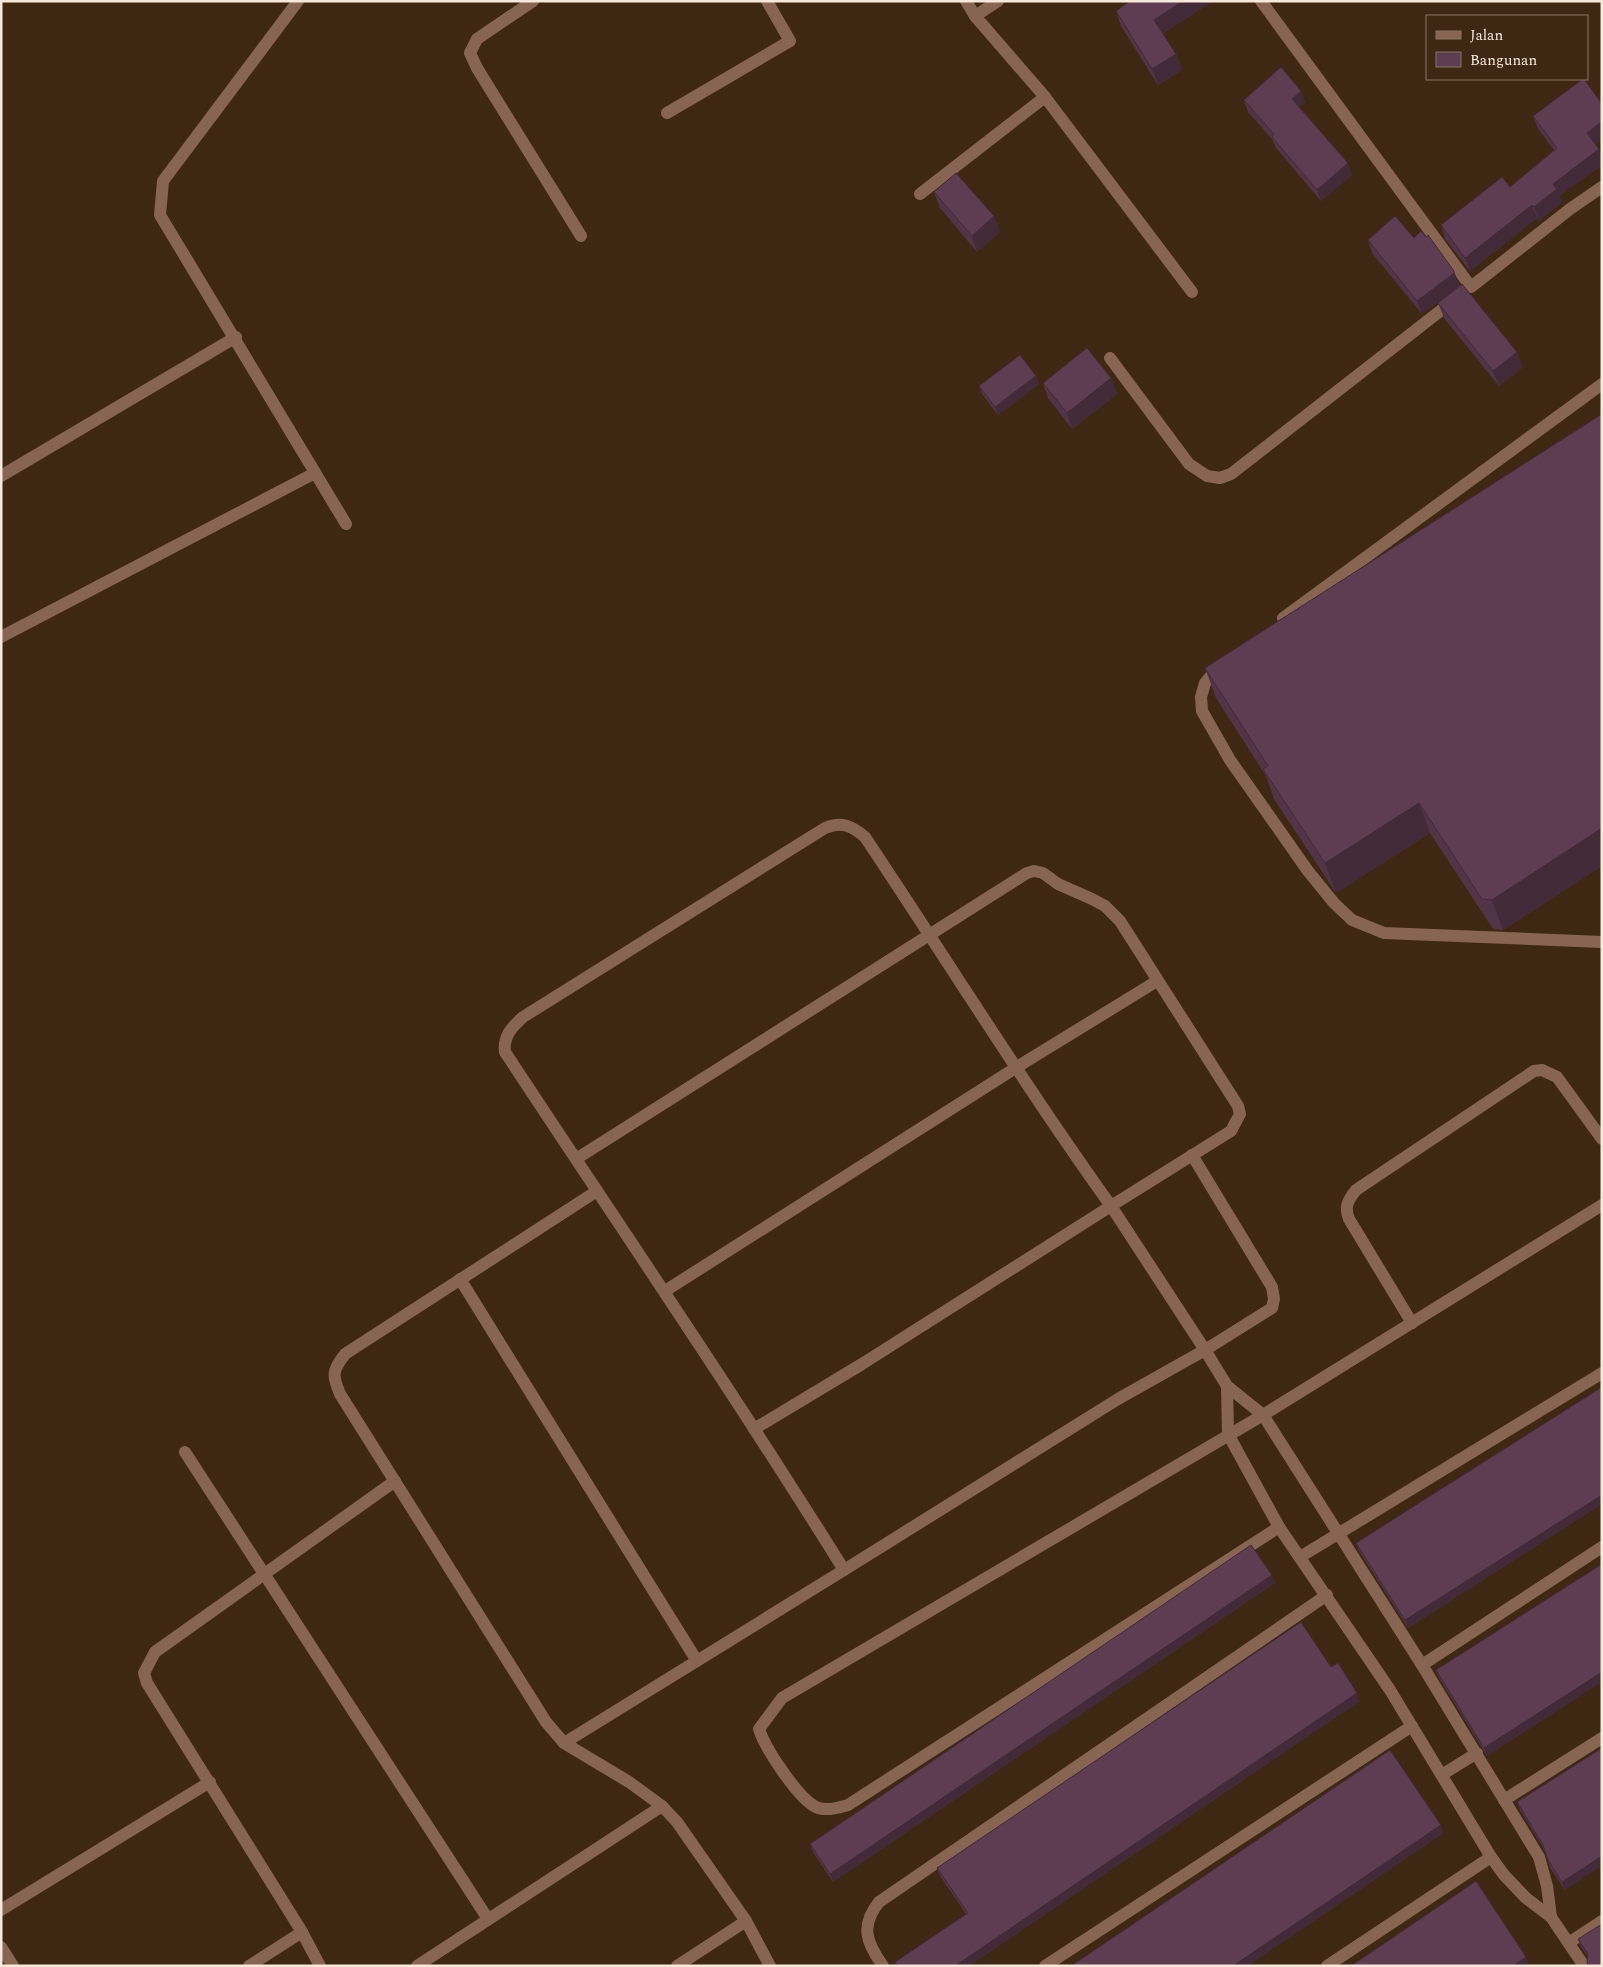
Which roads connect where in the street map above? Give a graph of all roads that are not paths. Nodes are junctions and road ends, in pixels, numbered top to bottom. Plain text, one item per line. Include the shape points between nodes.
1 (298, 1) edge
2 (533, 1) edge
3 (767, 1) edge
4 (966, 1) edge
5 (998, 1) edge
6 (1260, 1) edge
7 (975, 16) junction
8 (1045, 97) junction
9 (667, 113) dead end
10 (1602, 187) edge
11 (920, 194) dead end
12 (581, 236) dead end
13 (1471, 287) junction
14 (1192, 292) dead end
15 (236, 337) junction
16 (1110, 358) dead end
17 (1602, 384) edge
18 (315, 473) junction
19 (1, 476) edge
20 (346, 524) dead end
21 (1274, 625) edge
22 (1, 637) edge
23 (1228, 659) edge
24 (929, 933) junction
25 (1602, 942) edge
26 (1158, 980) junction
27 (1017, 1067) junction
28 (1602, 1139) edge
29 (1192, 1155) junction
30 (576, 1159) junction
31 (597, 1191) junction
32 (1602, 1205) edge
33 (1111, 1206) junction
34 (460, 1279) junction
35 (665, 1291) junction
36 (1412, 1323) junction
37 (1205, 1350) junction
38 (1602, 1373) edge
39 (1226, 1386) junction
40 (1263, 1415) junction
41 (754, 1429) junction
42 (1228, 1434) junction
43 (185, 1452) dead end
44 (396, 1481) junction
45 (1279, 1526) junction
46 (1338, 1536) junction
47 (1602, 1547) edge
48 (1300, 1558) junction
49 (844, 1570) junction
50 (264, 1574) junction
51 (1327, 1596) junction
52 (697, 1661) junction
53 (1422, 1665) junction
54 (1412, 1726) junction
55 (1602, 1738) edge
56 (564, 1743) junction
57 (1477, 1752) junction
58 (1443, 1774) junction
59 (210, 1782) junction
60 (1504, 1800) junction
61 (662, 1806) junction
62 (1492, 1857) junction
63 (1, 1910) edge
64 (1551, 1917) junction
65 (488, 1919) junction
66 (746, 1921) junction
67 (1602, 1921) edge
68 (302, 1932) junction
69 (1570, 1942) junction
70 (1, 1948) edge
71 (14, 1966) edge
72 (249, 1966) edge
73 (320, 1966) edge
74 (417, 1966) edge
75 (677, 1966) edge
76 (770, 1966) edge
77 (883, 1966) edge
78 (1045, 1966) edge
79 (1327, 1966) edge
80 (1584, 1966) edge

1 - 15 street via 163,181 160,214
2 - 12 street via 477,39 470,53
3 - 9 street via 790,41
4 - 7 street
5 - 7 street
6 - 13 street
7 - 8 street
8 - 11 street
8 - 14 street
10 - 13 street
13 - 16 street via 1231,474 1220,478 1207,476 1189,464
15 - 18 street
15 - 19 street
17 - 21 street
18 - 20 street
18 - 22 street
23 - 25 street via 1206,684 1201,697 1202,711 1230,760 1308,871 1352,920 1384,933
24 - 26 street via 1034,870 1105,906 1120,922
24 - 27 street
24 - 30 street
24 - 30 street via 865,837 856,829 836,823 532,1012 514,1025 507,1035 505,1052
26 - 27 street
26 - 29 street via 1240,1114 1231,1131
27 - 33 street
27 - 35 street
28 - 36 street via 1557,1077 1542,1070 1534,1072 1356,1190 1345,1210
29 - 33 street
29 - 37 street via 1272,1287 1274,1299 1272,1308
30 - 31 street
31 - 34 street
31 - 35 street
32 - 36 street
33 - 37 street
33 - 41 street
34 - 44 street via 345,1354 336,1366 334,1378 340,1394
34 - 52 street
35 - 41 street
36 - 40 street
37 - 39 street
37 - 49 street via 1118,1398
38 - 46 street
39 - 40 street
39 - 42 street
40 - 42 street
40 - 46 street
41 - 49 street
42 - 45 street
42 - 45 street via 782,1698 759,1729 762,1741 785,1776 814,1806 829,1810 848,1805
43 - 50 street
44 - 50 street
44 - 56 street via 546,1722
45 - 48 street
46 - 48 street
46 - 53 street
47 - 53 street
48 - 51 street
49 - 52 street
50 - 59 street via 155,1652 144,1672 147,1683
50 - 65 street
51 - 54 street
51 - 77 street via 879,1902 868,1916 868,1934 872,1950
52 - 56 street
53 - 57 street
54 - 58 street
54 - 78 street
55 - 60 street
56 - 61 street
57 - 58 street
57 - 60 street
58 - 62 street
59 - 63 street
59 - 68 street
60 - 64 street via 1539,1857
61 - 65 street
61 - 66 street via 677,1822
62 - 64 street via 1526,1898
62 - 79 street
64 - 69 street
65 - 74 street
66 - 75 street
66 - 76 street
67 - 69 street
68 - 72 street
68 - 73 street
69 - 80 street
70 - 71 street

